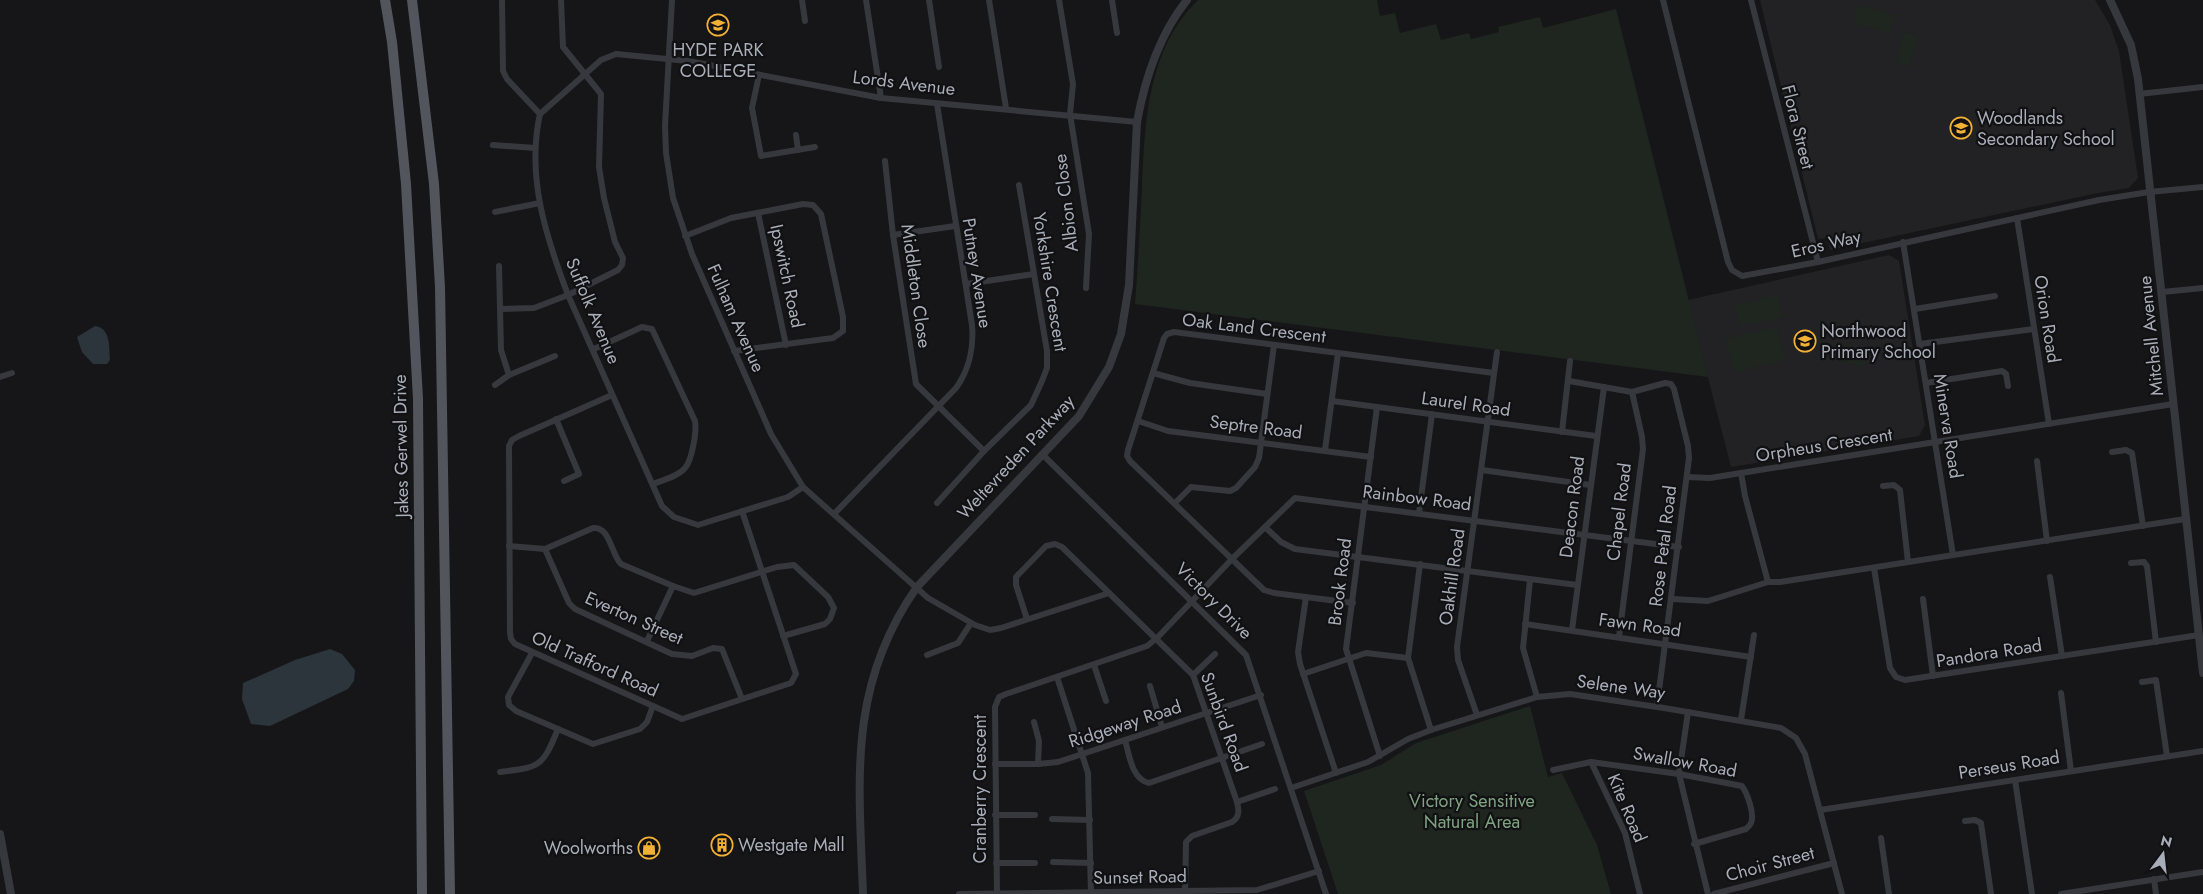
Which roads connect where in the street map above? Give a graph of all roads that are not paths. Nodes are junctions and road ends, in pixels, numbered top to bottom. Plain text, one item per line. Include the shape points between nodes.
1 (385, 0) edge
2 (412, 0) edge
3 (502, 0) edge
4 (561, 0) edge
5 (672, 0) edge
6 (802, 0) edge
7 (866, 0) edge
8 (929, 0) edge
9 (989, 0) edge
10 (1059, 0) edge
11 (1112, 0) edge
12 (1187, 0) edge
13 (1663, 0) edge
14 (1751, 0) edge
15 (2110, 0) edge
16 (805, 21) dead end
17 (1117, 33) dead end
18 (669, 58) junction
19 (939, 67) dead end
20 (585, 74) junction
21 (759, 75) junction
22 (2203, 87) edge
23 (2139, 94) junction
24 (881, 98) junction
25 (938, 104) junction
26 (1006, 108) junction
27 (540, 114) junction
28 (1070, 114) junction
29 (1137, 122) junction
30 (796, 135) dead end
31 (493, 145) dead end
32 (815, 147) dead end
33 (535, 148) junction
34 (798, 150) junction
35 (885, 161) dead end
36 (1019, 185) dead end
37 (2203, 187) edge
38 (2149, 192) junction
39 (540, 203) junction
40 (494, 212) dead end
41 (758, 213) junction
42 (2017, 218) junction
43 (955, 226) junction
44 (893, 235) junction
45 (685, 236) junction
46 (1903, 242) junction
47 (1818, 262) junction
48 (499, 266) dead end
49 (1034, 274) junction
50 (966, 284) junction
51 (1086, 288) dead end
52 (2203, 288) edge
53 (2162, 292) junction
54 (568, 295) junction
55 (1995, 296) dead end
56 (500, 309) junction
57 (1915, 309) junction
58 (2034, 328) junction
59 (1920, 344) junction
60 (786, 345) junction
61 (1274, 345) junction
62 (594, 349) junction
63 (734, 351) junction
64 (1497, 352) dead end
65 (1338, 353) junction
66 (555, 356) dead end
67 (1570, 361) dead end
68 (12, 373) dead end
69 (1153, 373) junction
70 (1494, 373) junction
71 (509, 375) junction
72 (0, 377) edge
73 (1568, 382) junction
74 (1926, 383) junction
75 (495, 385) dead end
76 (2008, 386) dead end
77 (1604, 387) junction
78 (1632, 392) junction
79 (1267, 394) junction
80 (612, 395) junction
81 (1332, 401) junction
82 (2173, 404) junction
83 (939, 406) junction
84 (1377, 407) junction
85 (1432, 414) junction
86 (556, 419) junction
87 (1138, 422) junction
88 (1487, 422) junction
89 (2049, 424) junction
90 (1562, 432) junction
91 (1596, 436) junction
92 (1936, 442) junction
93 (1261, 443) junction
94 (1326, 450) junction
95 (984, 451) junction
96 (2112, 452) dead end
97 (1042, 456) junction
98 (1371, 456) junction
99 (2036, 461) dead end
100 (1482, 470) junction
101 (1740, 473) junction
102 (1687, 477) junction
103 (564, 481) dead end
104 (653, 484) junction
105 (1590, 485) junction
106 (1883, 486) dead end
107 (803, 487) junction
108 (937, 503) dead end
109 (1175, 503) junction
110 (1364, 507) junction
111 (742, 512) junction
112 (1420, 513) junction
113 (834, 514) junction
114 (2185, 519) junction
115 (1475, 521) junction
116 (2143, 526) junction
117 (1265, 528) junction
118 (1584, 535) junction
119 (2047, 540) junction
120 (1631, 541) junction
121 (509, 546) junction
122 (1679, 547) junction
123 (545, 549) junction
124 (1953, 555) junction
125 (1358, 556) junction
126 (1232, 559) junction
127 (1908, 562) junction
128 (2131, 563) dead end
129 (1420, 564) junction
130 (1874, 568) junction
131 (1468, 571) junction
132 (762, 572) junction
133 (2050, 577) dead end
134 (1530, 580) junction
135 (1768, 582) junction
136 (1578, 585) junction
137 (673, 586) junction
138 (917, 588) junction
139 (1110, 592) junction
140 (1306, 597) junction
141 (1672, 599) junction
142 (1923, 599) dead end
143 (1194, 601) junction
144 (1353, 603) junction
145 (1027, 619) junction
146 (971, 623) junction
147 (1525, 624) junction
148 (1572, 630) junction
149 (2199, 635) junction
150 (783, 636) junction
151 (1754, 636) dead end
152 (1619, 637) junction
153 (1157, 638) junction
154 (647, 641) junction
155 (2156, 642) junction
156 (1666, 644) junction
157 (532, 653) junction
158 (1216, 654) dead end
159 (927, 655) dead end
160 (1751, 656) junction
161 (2062, 656) junction
162 (1408, 658) junction
163 (1348, 660) junction
164 (1094, 665) junction
165 (2203, 673) edge
166 (1304, 674) junction
167 (1193, 675) junction
168 (1933, 676) junction
169 (1058, 677) junction
170 (2142, 682) dead end
171 (1150, 686) dead end
172 (2061, 693) dead end
173 (1261, 695) junction
174 (1537, 697) junction
175 (742, 699) junction
176 (1106, 702) dead end
177 (654, 706) junction
178 (1656, 706) junction
179 (1206, 712) junction
180 (1688, 712) junction
181 (1477, 715) junction
182 (1742, 720) junction
183 (1034, 722) dead end
184 (1162, 727) junction
185 (558, 729) junction
186 (1431, 730) junction
187 (1125, 740) junction
188 (1262, 744) dead end
189 (2203, 750) edge
190 (1083, 753) junction
191 (1380, 756) junction
192 (2167, 756) junction
193 (1222, 758) junction
194 (1591, 762) junction
195 (995, 764) junction
196 (1038, 764) junction
197 (1553, 770) dead end
198 (2071, 771) junction
199 (500, 772) dead end
200 (1336, 773) junction
201 (1678, 774) junction
202 (2015, 780) junction
203 (1291, 788) junction
204 (1275, 789) dead end
205 (1237, 802) junction
206 (1820, 810) junction
207 (995, 815) junction
208 (1035, 815) dead end
209 (1052, 819) dead end
210 (1090, 820) junction
211 (1965, 821) dead end
212 (0, 834) edge
213 (1882, 838) dead end
214 (1694, 844) junction
215 (1053, 862) dead end
216 (996, 863) junction
217 (1035, 863) dead end
218 (1091, 863) junction
219 (1834, 863) junction
220 (1318, 871) junction
221 (2203, 872) edge
222 (2154, 880) junction
223 (1266, 891) edge
224 (1091, 893) edge
225 (1138, 893) edge
226 (1185, 893) edge
227 (1229, 893) edge
228 (11, 894) edge
229 (422, 894) edge
230 (450, 894) edge
231 (863, 894) edge
232 (959, 894) edge
233 (997, 894) edge
234 (1326, 894) edge
235 (1640, 894) edge
236 (1708, 894) edge
237 (1714, 894) edge
238 (1842, 894) edge
239 (1889, 894) edge
240 (1991, 894) edge
241 (2032, 894) edge
242 (2061, 894) edge
243 (2156, 894) edge

1 - 229 main road, Jakes Gerwel Drive via 406,184 418,389
2 - 230 main road via 434,184 440,287
3 - 27 street via 503,71
4 - 20 street via 562,44
5 - 18 street, Fulham Avenue
6 - 16 street
7 - 24 street
8 - 19 street
9 - 26 street
10 - 28 street, Albion Close via 1072,76
11 - 17 street
12 - 29 street, Weltevreden Parkway via 1161,41 1146,82
13 - 47 street, Eros Way via 1730,267 1735,273 1746,276
14 - 47 street, Flora Street
15 - 23 street, Mitchell Avenue via 2131,45
18 - 20 street via 612,55
18 - 21 street, Lords Avenue
18 - 45 street, Fulham Avenue via 666,153 673,198
20 - 27 street
20 - 54 street via 599,90 602,99 600,168 604,198 623,261 618,270
21 - 24 street, Lords Avenue
21 - 34 street via 752,108 761,156
22 - 23 street
23 - 38 street, Mitchell Avenue
24 - 25 street, Lords Avenue
25 - 26 street, Lords Avenue
25 - 43 street, Putney Avenue
26 - 28 street, Lords Avenue
27 - 33 street, Suffolk Avenue
28 - 29 street, Lords Avenue
28 - 51 street, Albion Close via 1088,228
29 - 97 street, Weltevreden Parkway via 1129,285 1121,334 1109,367 1091,398
30 - 34 street
31 - 33 street
32 - 34 street
33 - 39 street, Suffolk Avenue
35 - 44 street, Middleton Close
36 - 49 street, Yorkshire Crescent
37 - 38 street, Eros Way
38 - 42 street, Eros Way
38 - 53 street, Mitchell Avenue
39 - 40 street
39 - 54 street, Suffolk Avenue
41 - 45 street via 713,224
41 - 60 street, Ipswitch Road
41 - 60 street via 803,204 813,205 821,214 844,328 833,338
42 - 46 street, Eros Way
42 - 58 street, Orion Road
43 - 44 street
43 - 50 street, Putney Avenue
44 - 83 street, Middleton Close via 916,384
45 - 63 street, Fulham Avenue
46 - 47 street, Eros Way
46 - 57 street, Minerva Road
48 - 56 street
49 - 50 street
49 - 95 street, Yorkshire Crescent via 1047,351 1046,368 1031,405
50 - 83 street, Putney Avenue via 972,349 960,383
52 - 53 street
53 - 82 street, Mitchell Avenue
54 - 56 street via 534,308
54 - 62 street, Suffolk Avenue
55 - 57 street
56 - 71 street via 501,350
57 - 59 street, Minerva Road
58 - 59 street
58 - 89 street, Orion Road
59 - 74 street, Minerva Road
60 - 63 street
61 - 65 street, Oak Land Crescent
61 - 69 street, Oak Land Crescent via 1174,332 1167,334
61 - 79 street
62 - 80 street, Suffolk Avenue
62 - 104 street via 642,326 652,329 695,421 696,434 686,468
63 - 107 street, Fulham Avenue via 771,434
64 - 70 street, Oakhill Road
65 - 70 street, Oak Land Crescent
65 - 81 street
66 - 71 street
67 - 73 street
68 - 72 street
69 - 79 street via 1190,384
69 - 87 street, Oak Land Crescent
70 - 88 street, Oakhill Road
71 - 75 street
73 - 77 street
73 - 90 street
74 - 76 street via 2002,371 2006,374
74 - 92 street, Minerva Road
77 - 78 street
77 - 91 street, Deacon Road
78 - 102 street, Rose Petal Road via 1671,384 1688,446
78 - 120 street, Chapel Road via 1643,443
79 - 93 street
80 - 86 street, Old Trafford Road
80 - 104 street, Suffolk Avenue
81 - 84 street, Laurel Road
81 - 94 street
82 - 89 street, Orpheus Crescent
82 - 114 street, Mitchell Avenue
83 - 95 street
83 - 113 street, Putney Avenue
84 - 85 street, Laurel Road
84 - 98 street, Brook Road
85 - 88 street, Laurel Road
85 - 112 street
86 - 103 street via 579,474
86 - 121 street, Old Trafford Road via 514,438 509,446
87 - 93 street, Septre Road via 1168,431
87 - 109 street, Oak Land Crescent via 1128,450 1130,461
88 - 90 street, Laurel Road
88 - 100 street, Oakhill Road
89 - 92 street, Orpheus Crescent
90 - 91 street, Laurel Road
91 - 105 street, Deacon Road
92 - 101 street, Orpheus Crescent
92 - 124 street, Minerva Road
93 - 94 street, Septre Road
93 - 109 street via 1255,466 1236,488 1230,491 1191,487
94 - 98 street, Septre Road
95 - 108 street, Yorkshire Crescent
96 - 116 street via 2126,450 2132,454
97 - 138 street, Weltevreden Parkway
97 - 143 street, Victory Drive
98 - 110 street, Brook Road
99 - 119 street
100 - 105 street
100 - 115 street, Oakhill Road
101 - 102 street via 1710,478
101 - 135 street, Orpheus Crescent
102 - 122 street, Rose Petal Road
104 - 111 street, Suffolk Avenue via 664,510 693,525
105 - 118 street, Deacon Road
106 - 127 street via 1894,485 1900,490
107 - 111 street, Suffolk Avenue via 788,496
107 - 113 street, Fulham Avenue
109 - 126 street, Oak Land Crescent
110 - 112 street, Rainbow Road
110 - 117 street, Rainbow Road via 1295,498
110 - 125 street, Brook Road
111 - 132 street, Old Trafford Road
112 - 115 street, Rainbow Road
113 - 138 street, Fulham Avenue
114 - 116 street
114 - 149 street, Mitchell Avenue
115 - 118 street, Rainbow Road
115 - 131 street, Oakhill Road
116 - 119 street
117 - 125 street via 1289,547
117 - 126 street, Rainbow Road
118 - 120 street, Rainbow Road
118 - 136 street, Deacon Road
119 - 124 street
120 - 122 street, Rainbow Road
120 - 152 street, Chapel Road
121 - 123 street
121 - 157 street, Old Trafford Road via 511,639
122 - 141 street, Rose Petal Road
123 - 137 street via 599,528 604,531 621,564
123 - 154 street, Everton Street via 571,607
124 - 127 street
125 - 129 street
125 - 144 street, Brook Road
126 - 140 street, Oak Land Crescent via 1264,590
126 - 143 street, Rainbow Road
127 - 130 street
128 - 155 street via 2144,562 2147,566
129 - 131 street
129 - 162 street
130 - 135 street
130 - 168 street, Pandora Road via 1892,673 1905,680
131 - 134 street
131 - 181 street, Oakhill Road via 1457,655
132 - 137 street via 698,593
132 - 150 street, Old Trafford Road
132 - 150 street via 788,564 797,566 834,605 825,624
133 - 161 street
134 - 136 street
134 - 147 street
135 - 141 street via 1708,601
136 - 148 street, Deacon Road
137 - 154 street
138 - 146 street
138 - 231 street, Weltevreden Parkway via 905,604 881,655 864,714 859,775
139 - 145 street
139 - 145 street, Sunbird Road via 1062,547 1055,544 1046,546 1016,577
139 - 153 street, Sunbird Road
140 - 144 street, Oak Land Crescent
140 - 166 street via 1298,652
141 - 156 street, Rose Petal Road
142 - 168 street
143 - 153 street, Cranberry Crescent
143 - 173 street, Victory Drive via 1246,655
144 - 163 street, Brook Road via 1346,649
145 - 146 street via 994,630
146 - 159 street via 958,643
147 - 148 street, Fawn Road
147 - 174 street via 1524,655
148 - 152 street, Fawn Road
149 - 155 street, Pandora Road
149 - 165 street, Mitchell Avenue
150 - 175 street, Old Trafford Road via 796,674 794,681
151 - 160 street
152 - 156 street, Fawn Road
153 - 164 street, Cranberry Crescent via 1140,649
153 - 167 street, Sunbird Road
154 - 175 street, Everton Street via 681,656 692,656 713,648 722,649
155 - 161 street, Pandora Road
156 - 160 street, Fawn Road
156 - 178 street, Rose Petal Road
157 - 177 street, Old Trafford Road
157 - 185 street via 509,692 507,702 516,711
158 - 167 street
160 - 182 street
161 - 168 street, Pandora Road
162 - 163 street via 1370,653
162 - 186 street
163 - 166 street
163 - 191 street, Brook Road
164 - 169 street, Cranberry Crescent
164 - 176 street
166 - 200 street
167 - 179 street, Sunbird Road
169 - 190 street
169 - 195 street, Cranberry Crescent via 997,700
170 - 192 street via 2156,680
171 - 184 street
172 - 198 street
173 - 179 street, Ridgeway Road
173 - 203 street, Victory Drive
174 - 178 street, Selene Way via 1570,694
174 - 181 street, Selene Way
175 - 177 street, Old Trafford Road via 684,719
177 - 185 street via 640,729 599,743 593,744
178 - 180 street, Selene Way
179 - 184 street, Ridgeway Road
179 - 193 street, Sunbird Road
180 - 182 street, Selene Way
180 - 201 street
181 - 186 street, Selene Way
182 - 206 street, Selene Way via 1781,728 1796,738 1805,754
183 - 196 street via 1039,741
184 - 187 street, Ridgeway Road
185 - 199 street via 548,755 540,763 525,769
186 - 191 street, Selene Way
187 - 190 street, Ridgeway Road
187 - 193 street via 1136,774 1147,783
188 - 193 street
189 - 192 street, Perseus Road
190 - 196 street, Ridgeway Road via 1058,762
190 - 210 street via 1090,783
191 - 200 street, Selene Way
192 - 198 street, Perseus Road
193 - 205 street, Sunbird Road
194 - 197 street, Swallow Road
194 - 201 street, Swallow Road
194 - 235 street, Kite Road via 1624,834
195 - 196 street, Ridgeway Road
195 - 207 street, Cranberry Crescent
198 - 202 street, Perseus Road
200 - 203 street, Selene Way
201 - 214 street
201 - 214 street, Swallow Road via 1742,786 1752,816 1746,829
202 - 206 street, Perseus Road
202 - 241 street
203 - 220 street, Victory Drive
204 - 205 street
205 - 226 street via 1235,821 1192,836 1186,842
206 - 219 street, Selene Way
207 - 208 street
207 - 216 street, Cranberry Crescent
209 - 210 street
210 - 218 street
211 - 240 street via 1981,823
212 - 228 street
213 - 239 street
214 - 236 street
215 - 218 street
216 - 217 street
216 - 233 street, Cranberry Crescent
218 - 224 street
219 - 237 street, Choir Street
219 - 238 street, Selene Way
220 - 223 street, Sunset Road
220 - 234 street, Victory Drive
221 - 222 street
222 - 242 street
222 - 243 street
223 - 227 street, Sunset Road
224 - 225 street, Sunset Road
224 - 233 street, Sunset Road
225 - 226 street, Sunset Road
226 - 227 street, Sunset Road
232 - 233 street, Sunset Road

